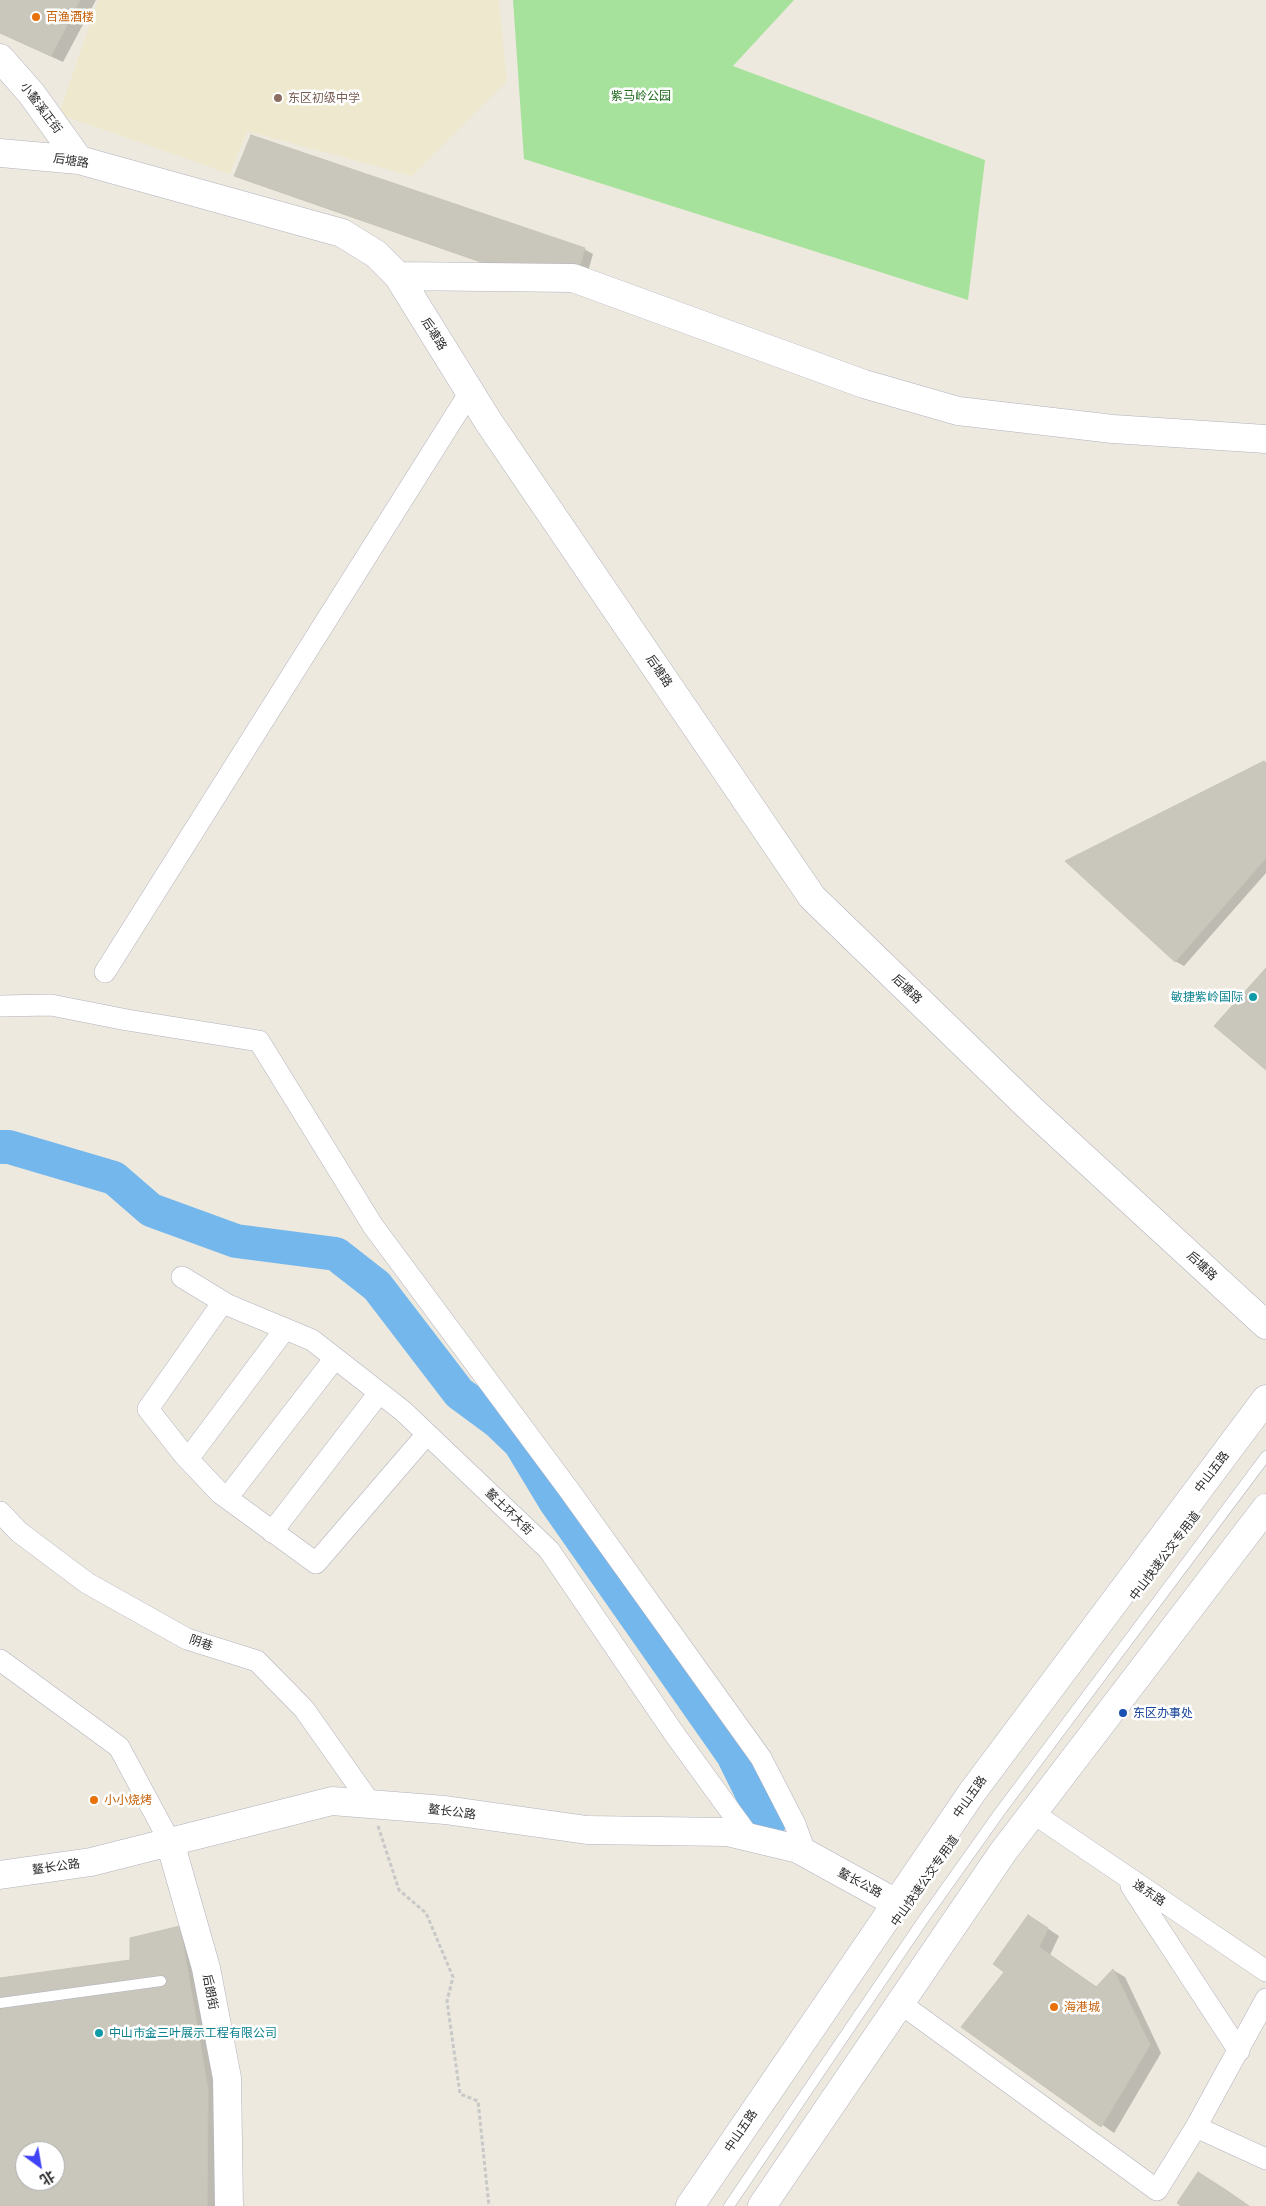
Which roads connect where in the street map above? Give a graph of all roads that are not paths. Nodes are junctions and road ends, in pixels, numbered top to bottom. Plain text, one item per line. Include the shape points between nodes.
1 (0, 58) edge
2 (0, 153) edge
3 (79, 160) junction
4 (398, 276) junction
5 (470, 392) junction
6 (1266, 439) edge
7 (105, 972) dead end
8 (0, 1006) edge
9 (182, 1277) dead end
10 (223, 1302) junction
11 (1266, 1325) edge
12 (285, 1329) junction
13 (335, 1358) junction
14 (379, 1393) junction
15 (1266, 1399) edge
16 (427, 1434) junction
17 (1266, 1456) edge
18 (188, 1459) junction
19 (227, 1498) junction
20 (1266, 1508) edge
21 (0, 1512) edge
22 (272, 1532) junction
23 (0, 1660) edge
24 (371, 1804) junction
25 (1033, 1813) junction
26 (750, 1838) junction
27 (170, 1842) junction
28 (806, 1854) junction
29 (0, 1875) edge
30 (927, 1878) dead end
31 (1126, 1878) junction
32 (896, 1903) junction
33 (1266, 1971) edge
34 (160, 1981) dead end
35 (1266, 1999) edge
36 (0, 2003) edge
37 (900, 2003) junction
38 (1239, 2051) junction
39 (765, 2115) dead end
40 (1196, 2127) junction
41 (1266, 2159) edge
42 (229, 2206) edge
43 (690, 2206) edge
44 (729, 2206) edge
45 (762, 2206) edge

1 - 3 street, 小鳌溪正街 via 31,93
2 - 3 street, 后塘路
3 - 4 street, 后塘路 via 342,233 376,254
4 - 5 street, 后塘路
4 - 6 street via 573,278 864,384 958,411 1113,428
5 - 7 street
5 - 11 street, 后塘路 via 812,897 1032,1110
8 - 28 street via 50,1005 259,1041 373,1226 569,1490 761,1758 795,1824
9 - 10 street, 鳌土环大街
10 - 12 street, 鳌土环大街
10 - 18 street via 148,1409
12 - 13 street, 鳌土环大街 via 312,1340
12 - 18 street
13 - 14 street, 鳌土环大街
13 - 19 street
14 - 16 street, 鳌土环大街
14 - 22 street
15 - 32 street, 中山五路 via 973,1791
16 - 22 street via 316,1563
16 - 26 street, 鳌土环大街 via 549,1550
17 - 44 lane, 中山快速公交专用道 via 999,1813
18 - 19 street
19 - 22 street
20 - 25 street
21 - 24 street, 阴巷 via 19,1532 87,1583 187,1639 256,1661 304,1709
23 - 27 street via 119,1747
24 - 26 street, 鳌长公路 via 445,1810 587,1830 727,1832
24 - 27 street, 鳌长公路 via 332,1801
25 - 31 street, 逸东路
25 - 37 street
26 - 28 street, 鳌长公路 via 798,1849
27 - 29 street, 鳌长公路 via 91,1862
27 - 42 street, 后朗街 via 206,1968 227,2078
28 - 32 street, 鳌长公路
30 - 39 lane, 中山快速公交专用道
31 - 33 street, 逸东路
31 - 38 street
32 - 43 street, 中山五路
34 - 36 lane
35 - 38 street
37 - 40 street via 1157,2190
37 - 45 street
38 - 40 street
40 - 41 street

